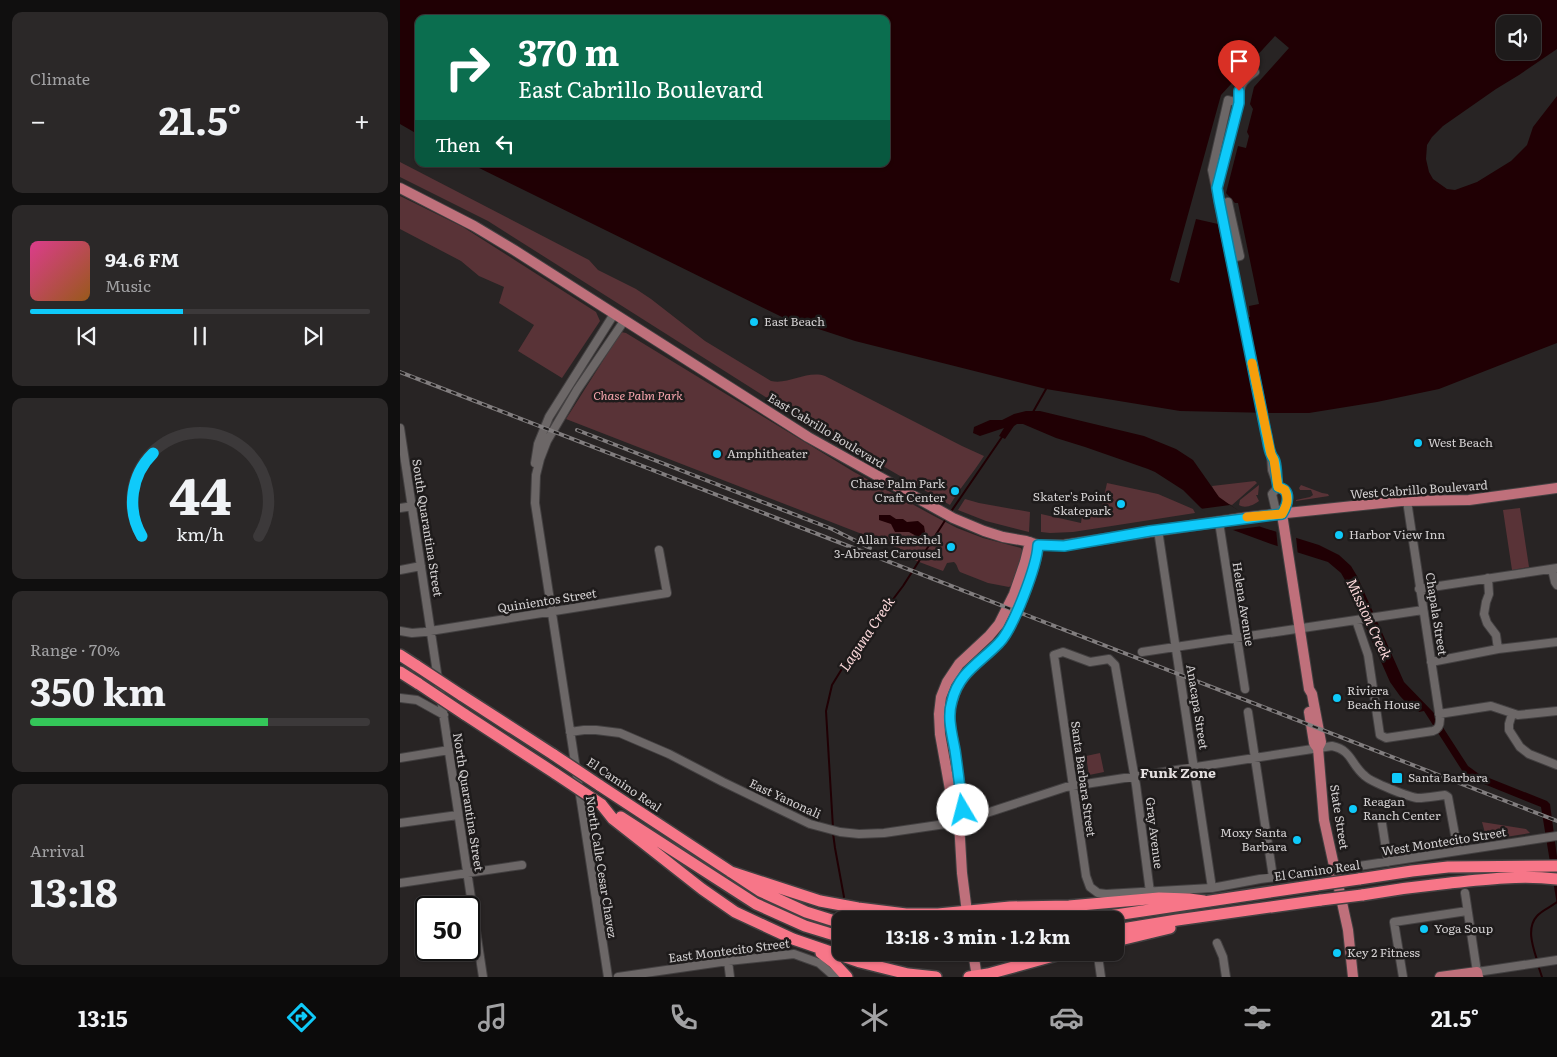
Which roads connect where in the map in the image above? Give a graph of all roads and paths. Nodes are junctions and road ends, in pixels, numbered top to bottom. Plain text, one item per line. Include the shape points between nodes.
1 (1255, 72) dead end
2 (1239, 103) junction
3 (400, 188) edge
4 (1217, 188) junction
5 (1228, 202) dead end
6 (1230, 258) junction
7 (614, 314) junction
8 (624, 320) junction
9 (400, 428) edge
10 (536, 475) junction
11 (1278, 487) junction
12 (1557, 488) edge
13 (1407, 501) junction
14 (413, 506) junction
15 (400, 508) edge
16 (1282, 514) junction
17 (1219, 522) junction
18 (1158, 530) junction
19 (1034, 544) junction
20 (659, 550) dead end
21 (421, 566) junction
22 (1555, 568) edge
23 (400, 570) edge
24 (1488, 578) junction
25 (1557, 586) edge
26 (1419, 589) junction
27 (1424, 610) junction
28 (552, 612) junction
29 (1359, 620) junction
30 (1299, 628) junction
31 (400, 631) edge
32 (431, 631) junction
33 (1237, 638) junction
34 (1557, 642) edge
35 (1176, 646) junction
36 (1498, 649) junction
37 (1142, 652) dead end
38 (400, 655) edge
39 (1054, 655) joint
40 (1431, 662) junction
41 (400, 672) edge
42 (1245, 690) dead end
43 (400, 698) edge
44 (1557, 710) edge
45 (1248, 712) dead end
46 (1512, 714) junction
47 (444, 715) junction
48 (1440, 716) junction
49 (570, 732) junction
50 (1318, 748) junction
51 (449, 750) junction
52 (400, 758) edge
53 (1255, 759) junction
54 (1557, 766) edge
55 (1194, 768) junction
56 (1134, 777) junction
57 (1072, 786) junction
58 (601, 804) junction
59 (458, 815) junction
60 (1382, 817) dead end
61 (959, 822) junction
62 (400, 823) edge
63 (1556, 836) edge
64 (1458, 851) junction
65 (1388, 862) junction
66 (522, 865) dead end
67 (1553, 866) edge
68 (731, 872) junction
69 (468, 873) junction
70 (1273, 877) junction
71 (1554, 881) edge
72 (400, 882) edge
73 (1212, 888) junction
74 (1150, 892) junction
75 (1464, 893) dead end
76 (1204, 901) junction
77 (884, 911) edge
78 (968, 911) edge
79 (987, 911) edge
80 (1467, 911) junction
81 (1236, 912) junction
82 (1124, 913) edge
83 (832, 919) edge
84 (1124, 929) edge
85 (832, 934) edge
86 (1124, 939) edge
87 (1217, 943) dead end
88 (805, 944) junction
89 (1557, 960) edge
90 (728, 961) junction
91 (973, 961) edge
92 (1034, 961) edge
93 (1099, 961) edge
94 (1477, 974) edge
95 (483, 977) edge
96 (608, 977) edge
97 (618, 977) edge
98 (730, 977) edge
99 (835, 977) edge
100 (847, 977) edge
101 (936, 977) edge
102 (974, 977) edge
103 (1102, 977) edge
104 (1226, 977) edge
105 (1353, 977) edge
106 (1403, 977) edge
107 (1440, 977) edge

1 - 2 street via 1243,80
2 - 4 street
2 - 4 street via 1228,100 1212,170
3 - 7 main road, East Cabrillo Boulevard via 474,226
4 - 6 street
5 - 6 street via 1240,256
6 - 11 street
7 - 8 main road, East Cabrillo Boulevard
7 - 10 street via 544,427 538,444
8 - 10 street via 561,417 540,459
8 - 19 main road, East Cabrillo Boulevard via 808,437 942,512 984,531
9 - 14 street, South Quarantina Street
10 - 28 street, North Calle Cesar Chavez via 535,507
11 - 16 street via 1272,494 1275,507
11 - 16 street via 1286,492 1287,506
12 - 13 main road, West Cabrillo Boulevard via 1469,500
13 - 16 main road, West Cabrillo Boulevard
13 - 26 street, Chapala Street
14 - 15 street
14 - 21 street, South Quarantina Street
16 - 17 main road, East Cabrillo Boulevard
16 - 30 main road, State Street
17 - 18 main road, East Cabrillo Boulevard
17 - 33 street, Helena Avenue
18 - 19 main road, East Cabrillo Boulevard via 1064,546
18 - 35 street, Anacapa Street
19 - 61 main road via 1037,556 1007,632 963,676 952,701 950,719 963,810
20 - 28 street, Quinientos Street via 667,593
21 - 23 street
21 - 32 street, South Quarantina Street
22 - 24 street
22 - 25 street
24 - 26 street
24 - 36 street via 1490,594 1484,614 1496,635
26 - 27 street, Chapala Street
27 - 29 street
27 - 40 street, Chapala Street
28 - 32 street, Quinientos Street
28 - 49 street, North Calle Cesar Chavez
29 - 30 street
29 - 48 street via 1382,737 1435,730 1440,725
30 - 33 street
30 - 50 main road, State Street via 1320,735
31 - 32 street, Quinientos Street
32 - 47 street, North Quarantina Street
33 - 35 street
33 - 42 street, Helena Avenue
34 - 36 street
35 - 37 street
35 - 55 street, Anacapa Street
36 - 40 street
38 - 68 highway, El Camino Real, bridge
39 - 56 street, Gray Avenue via 1062,652 1090,662 1111,660 1116,668
39 - 57 street, Santa Barbara Street
40 - 48 street, Chapala Street
41 - 58 highway, bridge
43 - 47 street via 417,700
44 - 46 street
45 - 53 street
46 - 48 street via 1491,706
46 - 54 street via 1509,730 1520,747
47 - 51 street, North Quarantina Street
49 - 61 street, East Yanonali via 596,730 620,734 823,828 840,832 877,833
49 - 96 street, North Calle Cesar Chavez
50 - 53 street, East Yanonali
50 - 64 street, East Yanonali via 1339,748 1368,779 1415,798 1448,797
50 - 105 main road, State Street via 1324,820 1348,930
51 - 52 street
51 - 59 street, North Quarantina Street
53 - 55 street, East Yanonali
53 - 70 street
55 - 56 street, East Yanonali
55 - 73 street, Anacapa Street
56 - 57 street, East Yanonali
56 - 74 street, Gray Avenue
57 - 61 street, East Yanonali
57 - 74 street, Santa Barbara Street via 1090,886 1098,893 1106,894
58 - 85 highway via 756,904
58 - 88 highway via 613,819 720,902
59 - 62 street
59 - 69 street, North Quarantina Street
60 - 65 street
61 - 78 main road
63 - 64 street, West Montecito Street
64 - 65 street, West Montecito Street
65 - 70 street, West Montecito Street, bridge
66 - 69 street
67 - 76 highway, El Camino Real, bridge via 1448,867
68 - 77 highway via 803,897
68 - 83 highway, El Camino Real via 760,891 806,912
69 - 72 street
69 - 95 street, North Quarantina Street
70 - 73 street
71 - 81 highway, bridge via 1533,877 1480,879
73 - 74 street
75 - 80 street
76 - 79 highway via 1159,898 1069,906 1010,906
76 - 82 highway, El Camino Real
80 - 94 street
80 - 106 street via 1394,922
81 - 84 highway
81 - 86 highway
87 - 104 street
88 - 100 highway via 828,957
88 - 101 highway via 882,968
89 - 94 street
90 - 97 street, East Montecito Street
90 - 98 street
90 - 99 street, East Montecito Street via 794,954 819,963
91 - 102 main road
92 - 102 highway
93 - 103 street
94 - 107 main road

